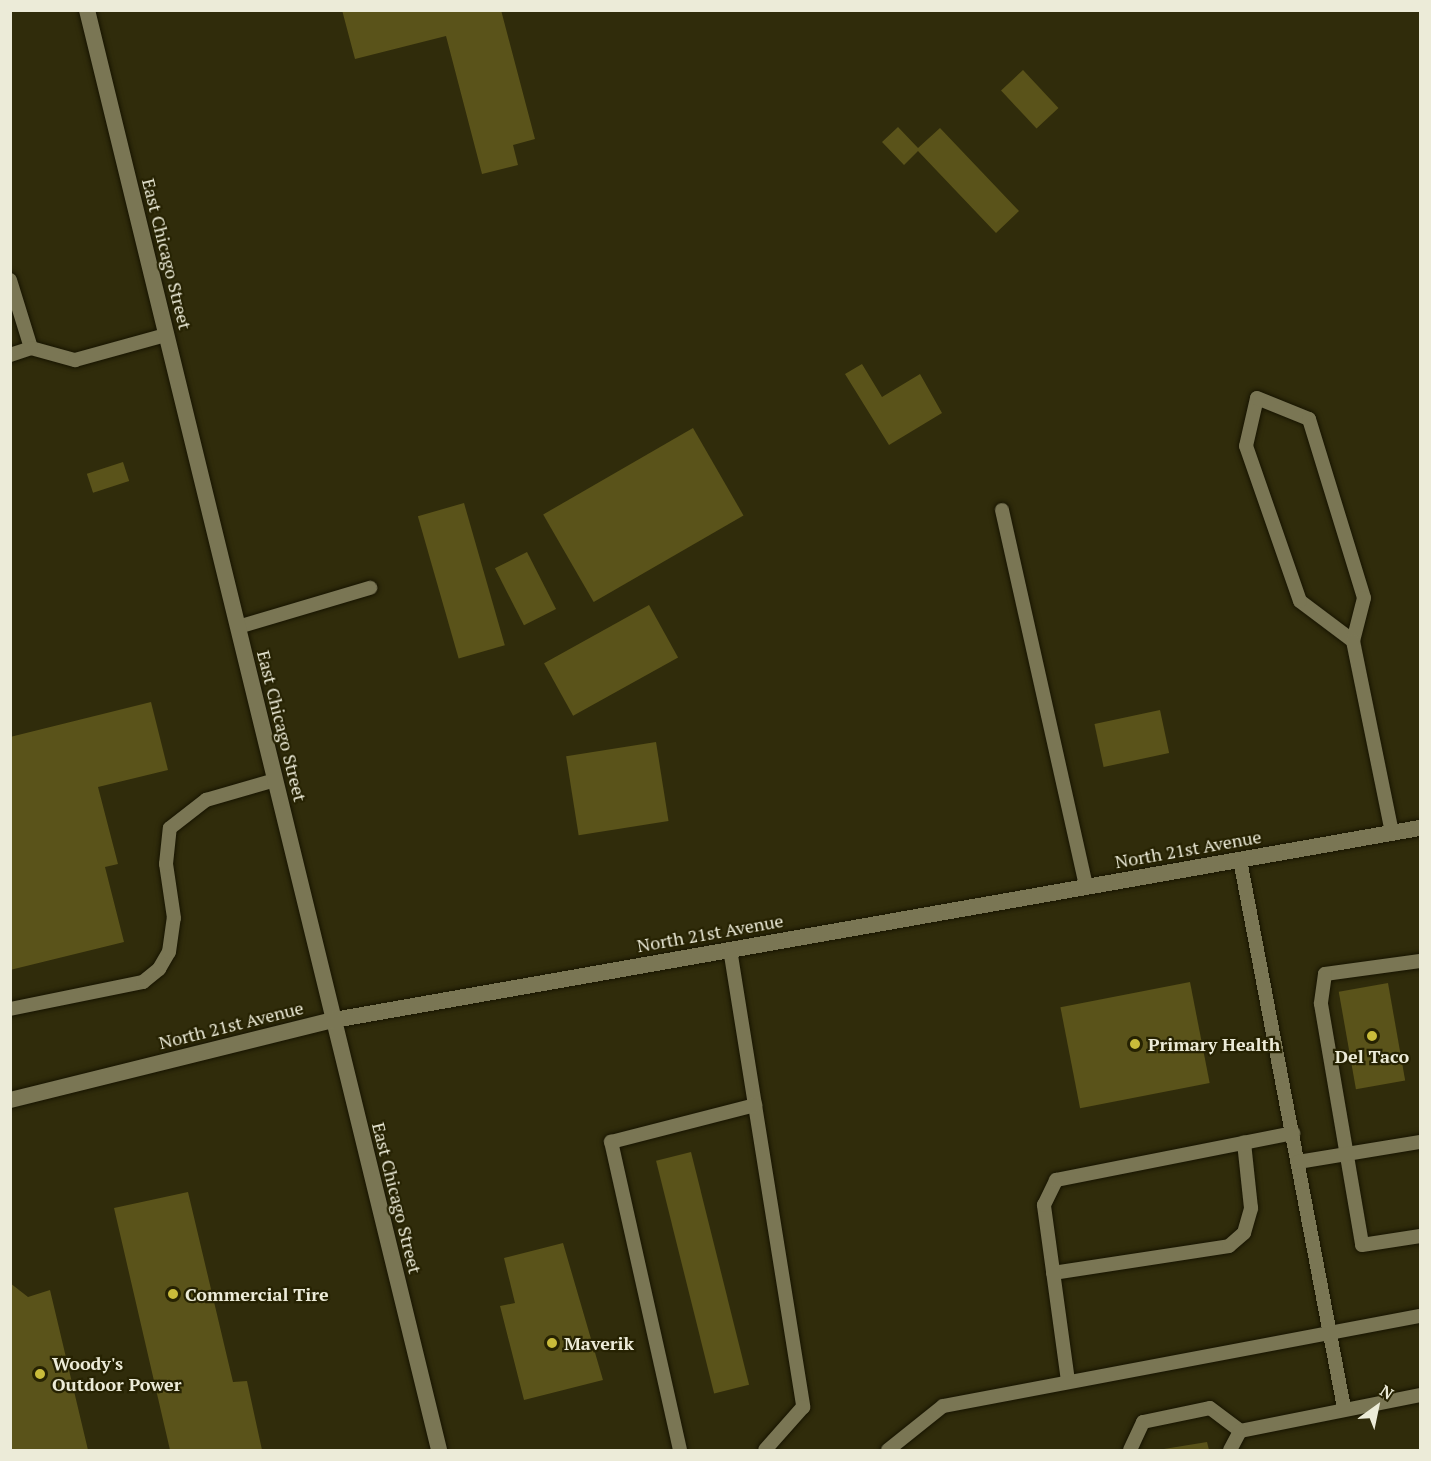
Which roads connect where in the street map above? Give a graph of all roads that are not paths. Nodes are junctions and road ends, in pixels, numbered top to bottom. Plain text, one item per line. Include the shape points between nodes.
1 (87, 10) edge
2 (10, 280) edge
3 (166, 334) junction
4 (31, 348) junction
5 (10, 355) edge
6 (1002, 510) dead end
7 (370, 588) dead end
8 (238, 627) junction
9 (1353, 641) junction
10 (275, 780) junction
11 (1420, 828) edge
12 (1392, 833) junction
13 (1240, 860) junction
14 (1086, 887) junction
15 (730, 950) junction
16 (1420, 961) edge
17 (10, 1009) edge
18 (334, 1020) junction
19 (10, 1100) edge
20 (755, 1105) junction
21 (1293, 1132) junction
22 (1244, 1142) junction
23 (1420, 1142) edge
24 (1346, 1154) junction
25 (1298, 1162) junction
26 (1420, 1236) edge
27 (1053, 1273) junction
28 (1420, 1316) edge
29 (1329, 1332) junction
30 (1068, 1381) junction
31 (1420, 1395) edge
32 (1344, 1408) junction
33 (1240, 1431) junction
34 (899, 1449) edge
35 (439, 1450) edge
36 (680, 1450) edge
37 (765, 1450) edge
38 (1130, 1450) edge
39 (1230, 1450) edge

1 - 3 street, East Chicago Street
2 - 4 lane
3 - 4 lane via 75,360
3 - 8 street, East Chicago Street
4 - 5 lane
6 - 14 lane
7 - 8 lane
8 - 10 street, East Chicago Street
9 - 9 lane via 1364,598 1309,419 1257,398 1246,446 1300,601
9 - 12 lane
10 - 17 lane via 206,800 170,828 166,864 174,918 169,952 159,969 143,982
10 - 18 street, East Chicago Street
11 - 12 street, North 21st Avenue
12 - 13 street, North 21st Avenue
13 - 14 street, North 21st Avenue
13 - 21 lane
14 - 15 street, North 21st Avenue
15 - 18 street, North 21st Avenue
15 - 20 lane
16 - 24 lane via 1325,974 1321,1004
18 - 19 street, North 21st Avenue
18 - 35 street, East Chicago Street
20 - 36 lane via 611,1143
20 - 37 lane via 803,1407
21 - 22 lane
21 - 25 lane
22 - 27 lane via 1056,1180 1044,1205
22 - 27 lane via 1251,1208 1244,1233 1229,1246
23 - 24 lane
24 - 25 lane
24 - 26 lane via 1362,1245
25 - 29 lane
27 - 30 lane
28 - 29 lane
29 - 30 lane
29 - 32 lane
30 - 34 lane via 943,1406
31 - 32 lane
32 - 33 lane
33 - 38 lane via 1210,1408 1143,1422
33 - 39 lane

